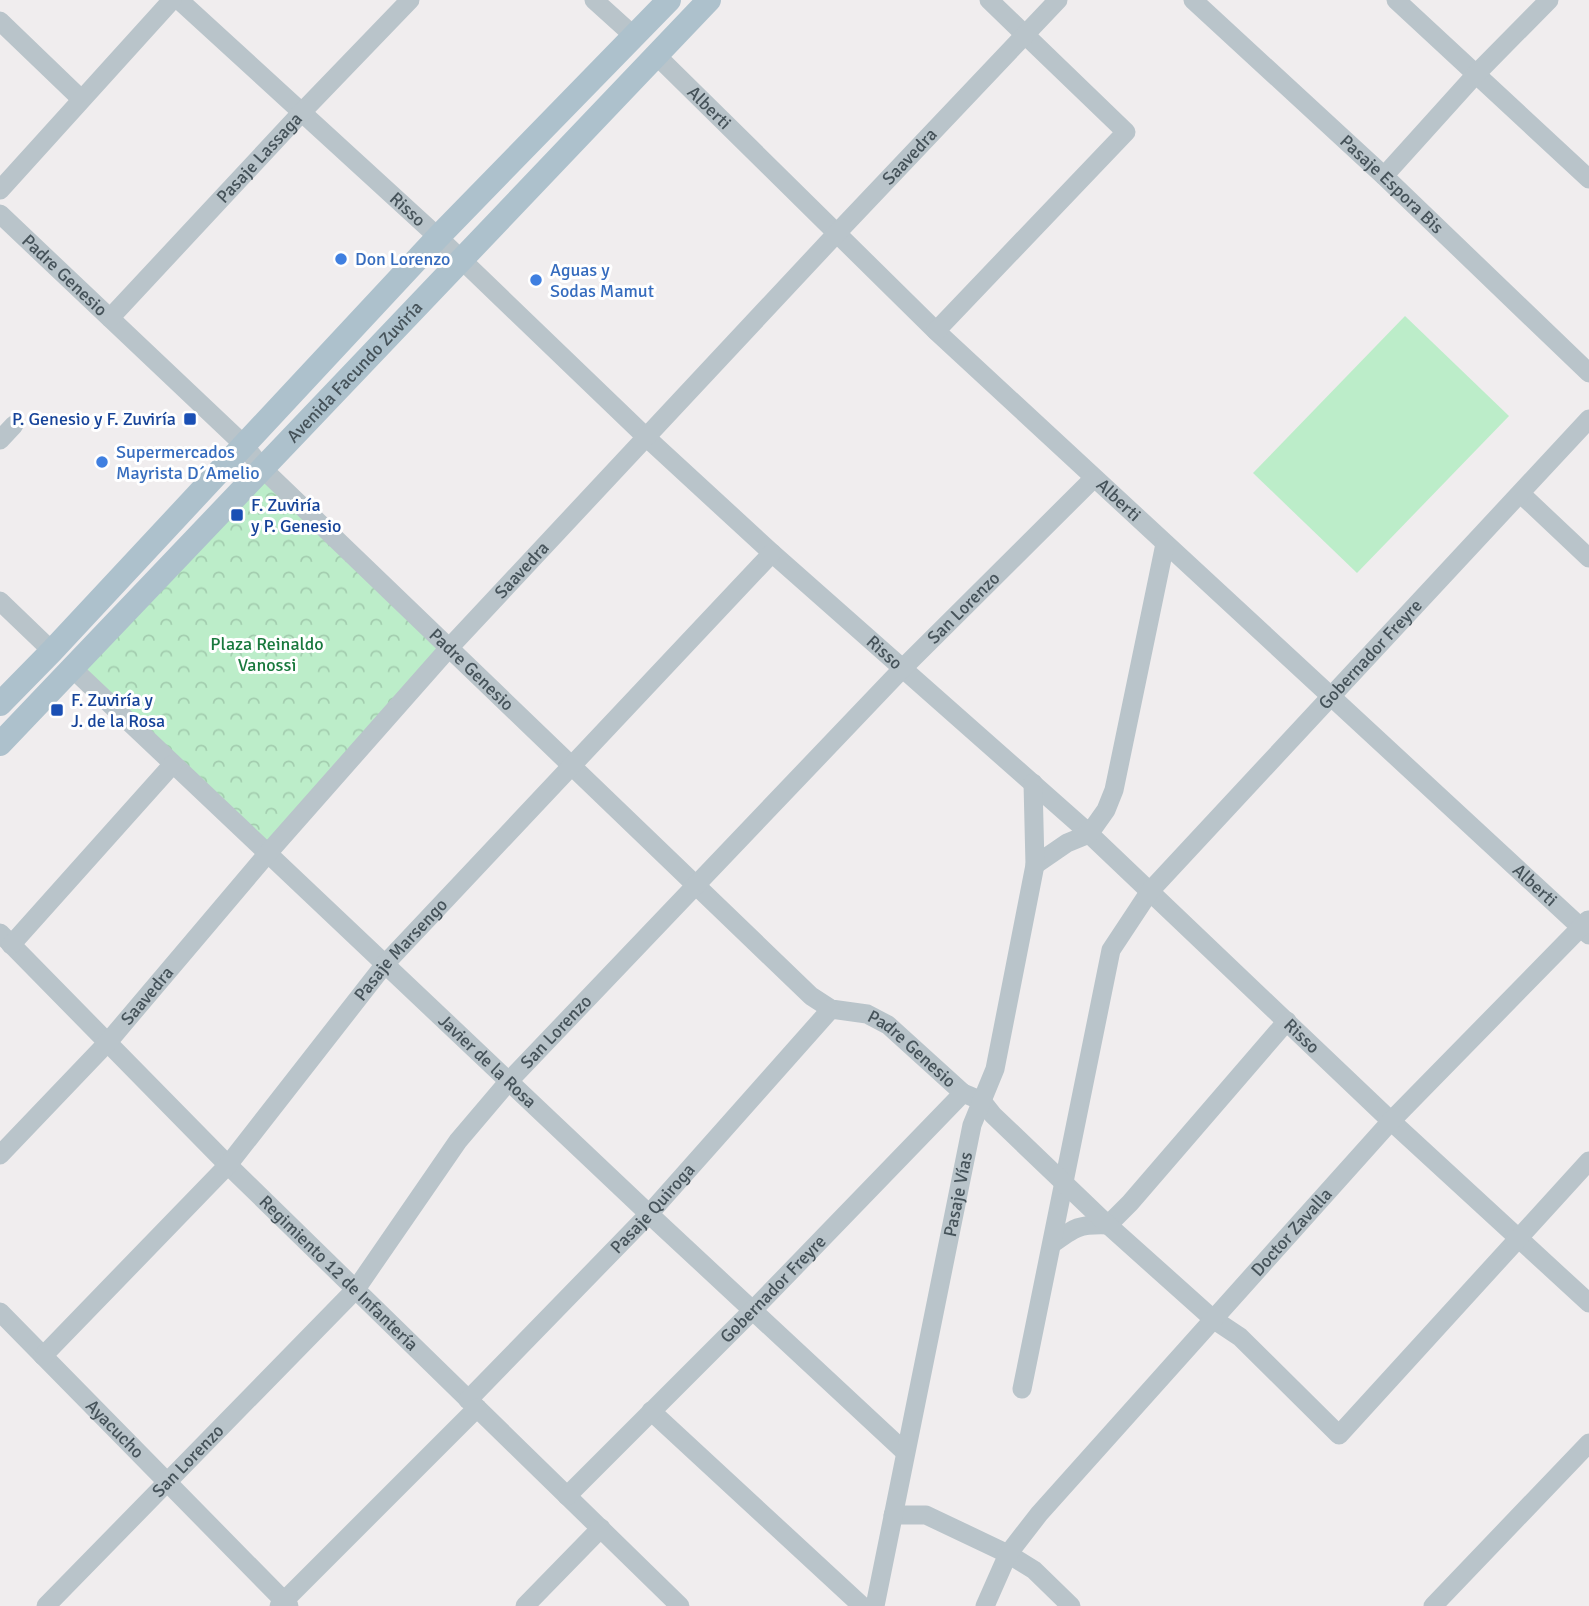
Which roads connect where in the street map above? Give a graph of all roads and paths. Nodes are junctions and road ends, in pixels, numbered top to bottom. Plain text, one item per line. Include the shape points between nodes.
1 (172, 0) edge
2 (179, 0) edge
3 (411, 0) edge
4 (594, 0) edge
5 (669, 0) edge
6 (709, 0) edge
7 (989, 0) edge
8 (1058, 0) edge
9 (1194, 0) edge
10 (1396, 0) edge
11 (1549, 0) edge
12 (0, 21) edge
13 (1025, 35) junction
14 (635, 37) junction
15 (656, 55) junction
16 (1477, 73) junction
17 (81, 99) junction
18 (302, 112) junction
19 (1384, 176) junction
20 (1589, 179) edge
21 (0, 190) edge
22 (0, 214) edge
23 (836, 234) junction
24 (438, 237) junction
25 (460, 260) junction
26 (110, 318) junction
27 (936, 331) junction
28 (1589, 373) edge
29 (1589, 419) edge
30 (14, 425) dead end
31 (646, 437) junction
32 (0, 440) edge
33 (243, 444) junction
34 (263, 469) junction
35 (1093, 479) junction
36 (1521, 494) junction
37 (1165, 544) junction
38 (772, 553) junction
39 (1589, 558) edge
40 (0, 601) edge
41 (449, 648) junction
42 (52, 651) junction
43 (72, 668) junction
44 (903, 668) junction
45 (1332, 695) junction
46 (0, 704) edge
47 (0, 744) edge
48 (173, 764) junction
49 (571, 767) junction
50 (1033, 783) junction
51 (1089, 834) junction
52 (268, 853) junction
53 (1035, 865) junction
54 (694, 885) junction
55 (1150, 891) junction
56 (1586, 927) edge
57 (6, 939) edge
58 (385, 964) junction
59 (831, 1009) junction
60 (1287, 1021) junction
61 (108, 1042) junction
62 (509, 1081) junction
63 (963, 1093) junction
64 (982, 1101) junction
65 (1391, 1121) junction
66 (0, 1155) edge
67 (1589, 1161) edge
68 (228, 1166) junction
69 (1064, 1183) junction
70 (649, 1214) junction
71 (1108, 1225) junction
72 (1518, 1238) junction
73 (1052, 1244) junction
74 (356, 1289) junction
75 (1589, 1303) edge
76 (753, 1310) junction
77 (0, 1312) edge
78 (1213, 1319) junction
79 (43, 1356) junction
80 (1022, 1389) dead end
81 (472, 1404) junction
82 (651, 1411) junction
83 (1589, 1443) edge
84 (905, 1452) junction
85 (166, 1482) junction
86 (567, 1496) junction
87 (893, 1515) junction
88 (600, 1528) junction
89 (1008, 1554) junction
90 (284, 1604) edge
91 (1436, 1605) edge
92 (46, 1606) edge
93 (525, 1606) edge
94 (680, 1606) edge
95 (862, 1606) edge
96 (875, 1606) edge
97 (985, 1606) edge
98 (1071, 1606) edge

1 - 17 street
2 - 18 street, Risso
3 - 18 street, Pasaje Lassaga
4 - 14 street
5 - 14 main road, Avenida Facundo Zuviría
6 - 15 main road, Avenida Facundo Zuviría
7 - 13 street
8 - 13 street, Saavedra
9 - 19 street, Pasaje Espora Bis
10 - 16 street
11 - 16 street
12 - 17 street
13 - 23 street, Saavedra
13 - 27 street via 1126,132
14 - 24 main road, Avenida Facundo Zuviría
15 - 23 street, Alberti
15 - 25 main road, Avenida Facundo Zuviría
16 - 19 street
16 - 20 street
17 - 21 street
18 - 24 street, Risso
18 - 26 street, Pasaje Lassaga
19 - 28 street, Pasaje Espora Bis
22 - 26 street, Padre Genesio
23 - 27 street, Alberti
23 - 31 street, Saavedra
24 - 25 street, Risso
24 - 33 main road, Avenida Facundo Zuviría
25 - 31 street, Risso
25 - 34 main road, Avenida Facundo Zuviría
26 - 33 street, Padre Genesio
27 - 35 street, Alberti
29 - 36 street, Gobernador Freyre
30 - 32 street
31 - 38 street, Risso
31 - 41 street, Saavedra
33 - 34 street, Padre Genesio
33 - 42 main road, Avenida Facundo Zuviría
34 - 41 street, Padre Genesio
34 - 43 main road, Avenida Facundo Zuviría
35 - 37 street, Alberti
35 - 44 street, San Lorenzo
36 - 39 street
36 - 45 street, Gobernador Freyre
37 - 45 street, Alberti
37 - 51 street via 1114,790
38 - 44 street, Risso
38 - 49 street, Pasaje Marsengo
40 - 42 street
41 - 49 street, Padre Genesio
41 - 52 street, Saavedra
42 - 46 main road, Avenida Facundo Zuviría
43 - 47 main road, Avenida Facundo Zuviría
43 - 48 street, Javier de la Rosa
44 - 50 street, Risso
44 - 54 street, San Lorenzo
45 - 55 street, Gobernador Freyre
45 - 56 street, Alberti
48 - 52 street, Javier de la Rosa
48 - 57 street
49 - 54 street, Padre Genesio
49 - 58 street, Pasaje Marsengo
50 - 51 street, Risso
50 - 53 street, Pasaje Vías
51 - 53 street
51 - 55 street, Risso
52 - 58 street, Javier de la Rosa
52 - 61 street, Saavedra
53 - 64 street, Pasaje Vías via 995,1069
54 - 59 street, Padre Genesio via 811,996
54 - 62 street, San Lorenzo
55 - 60 street, Risso
55 - 69 street via 1111,950
56 - 65 street, Doctor Zavalla
57 - 61 street, Regimiento 12 de Infantería
58 - 62 street, Javier de la Rosa
58 - 68 street, Pasaje Marsengo
59 - 63 street, Padre Genesio via 867,1014 888,1025
59 - 70 street, Pasaje Quiroga
60 - 65 street, Risso
60 - 71 street
61 - 66 street, Saavedra
61 - 68 street, Regimiento 12 de Infantería
62 - 70 street, Javier de la Rosa
62 - 74 street, San Lorenzo via 458,1140
63 - 64 street
63 - 76 street, Gobernador Freyre
64 - 69 street
64 - 84 street, Pasaje Vías via 972,1125
65 - 72 street, Risso
65 - 78 street, Doctor Zavalla
67 - 72 street
68 - 74 street, Regimiento 12 de Infantería
68 - 79 street, Pasaje Marsengo
69 - 71 street
69 - 73 street
70 - 76 street, Javier de la Rosa
70 - 81 street, Pasaje Quiroga
71 - 73 street via 1084,1224
71 - 78 street
72 - 75 street, Risso
72 - 78 street via 1339,1435 1240,1336
73 - 80 street
74 - 81 street, Regimiento 12 de Infantería
74 - 85 street, San Lorenzo
76 - 82 street, Gobernador Freyre
76 - 84 street, Javier de la Rosa
77 - 79 street, Ayacucho
78 - 89 street, Doctor Zavalla
79 - 85 street, Ayacucho
81 - 86 street, Regimiento 12 de Infantería
81 - 90 street, Pasaje Quiroga
82 - 86 street, Gobernador Freyre
82 - 95 street
83 - 91 street
84 - 87 street, Pasaje Vías
85 - 90 street, Ayacucho
85 - 92 street, San Lorenzo
86 - 88 street, Regimiento 12 de Infantería
87 - 89 street via 926,1515
87 - 96 street, Pasaje Vías
88 - 93 street
88 - 94 street, Regimiento 12 de Infantería
89 - 97 street
89 - 98 street via 1034,1570

